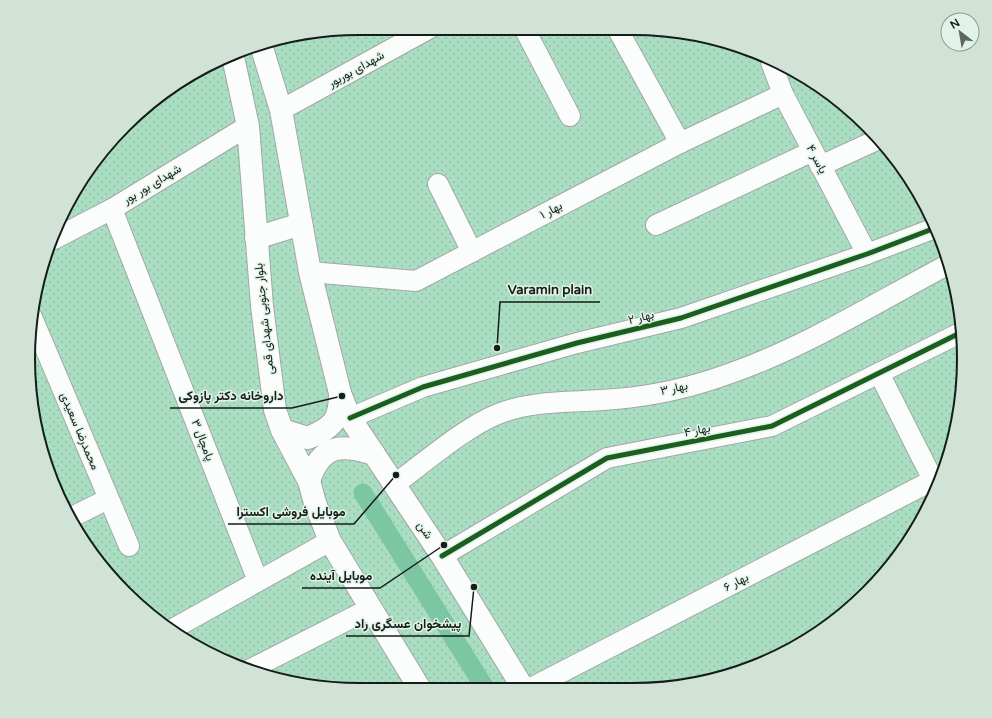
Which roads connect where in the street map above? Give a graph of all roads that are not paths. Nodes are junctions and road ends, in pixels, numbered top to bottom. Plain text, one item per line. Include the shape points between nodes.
1 (417, 35) edge
2 (528, 35) edge
3 (622, 35) edge
4 (262, 50) edge
5 (234, 61) edge
6 (773, 67) edge
7 (783, 94) junction
8 (281, 110) junction
9 (570, 116) dead end
10 (248, 126) junction
11 (873, 141) edge
12 (680, 143) junction
13 (817, 159) junction
14 (438, 184) dead end
15 (112, 209) junction
16 (301, 224) junction
17 (656, 225) dead end
18 (930, 230) edge
19 (59, 237) edge
20 (256, 238) junction
21 (472, 252) junction
22 (867, 254) junction
23 (944, 267) edge
24 (310, 272) junction
25 (37, 329) edge
26 (956, 335) edge
27 (879, 373) junction
28 (340, 393) junction
29 (350, 418) junction
30 (282, 430) junction
31 (374, 454) junction
32 (935, 475) edge
33 (933, 480) edge
34 (309, 481) junction
35 (395, 484) junction
36 (108, 499) junction
37 (75, 515) edge
38 (330, 541) junction
39 (129, 546) dead end
40 (442, 556) junction
41 (258, 581) junction
42 (371, 608) junction
43 (177, 627) edge
44 (256, 666) edge
45 (416, 683) edge
46 (520, 683) edge
47 (541, 683) edge

1 - 8 street, شهدای بوربور
2 - 9 street
3 - 12 street
4 - 8 main road
5 - 10 main road, بلوار جنوبی شهدای قمی
6 - 7 street, یاسر ۴
7 - 12 street, بهار ۱
7 - 13 street, یاسر ۴
8 - 16 main road
10 - 15 street, شهدای بور بور
10 - 20 main road, بلوار جنوبی شهدای قمی
11 - 13 street
12 - 21 street, بهار ۱
13 - 17 street
13 - 22 street, یاسر ۴
14 - 21 street
15 - 19 street, شهدای بور بور
15 - 41 street, پامچال ۳
16 - 20 main road
16 - 24 main road
18 - 22 street, بهار ۲
20 - 30 main road, بلوار جنوبی شهدای قمی via 274,403
21 - 24 street, بهار ۱ via 416,282
22 - 29 street, بهار ۲ via 681,318 576,344 423,387
23 - 35 street, بهار ۳ via 798,346 731,374 681,388 617,399 530,404 497,414 467,432
24 - 28 main road
25 - 36 street, محمدرضا سعیدی
26 - 27 street, بهار ۴
27 - 32 street
27 - 40 street, بهار ۴ via 772,426 607,458
28 - 29 main road, شن
28 - 30 main road via 340,408 336,420 329,428 308,438
29 - 31 main road, شن
30 - 34 main road, بلوار جنوبی شهدای قمی
31 - 34 main road via 348,448 336,449 324,454 315,465
31 - 35 main road, شن
33 - 47 street, بهار ۶
34 - 38 main road, بلوار جنوبی شهدای قمی
35 - 40 main road, شن
36 - 37 street
36 - 39 street, محمدرضا سعیدی
38 - 41 street
38 - 42 main road, بلوار جنوبی شهدای قمی
40 - 46 main road, شن
41 - 43 street
42 - 44 street
42 - 45 main road, بلوار جنوبی شهدای قمی

